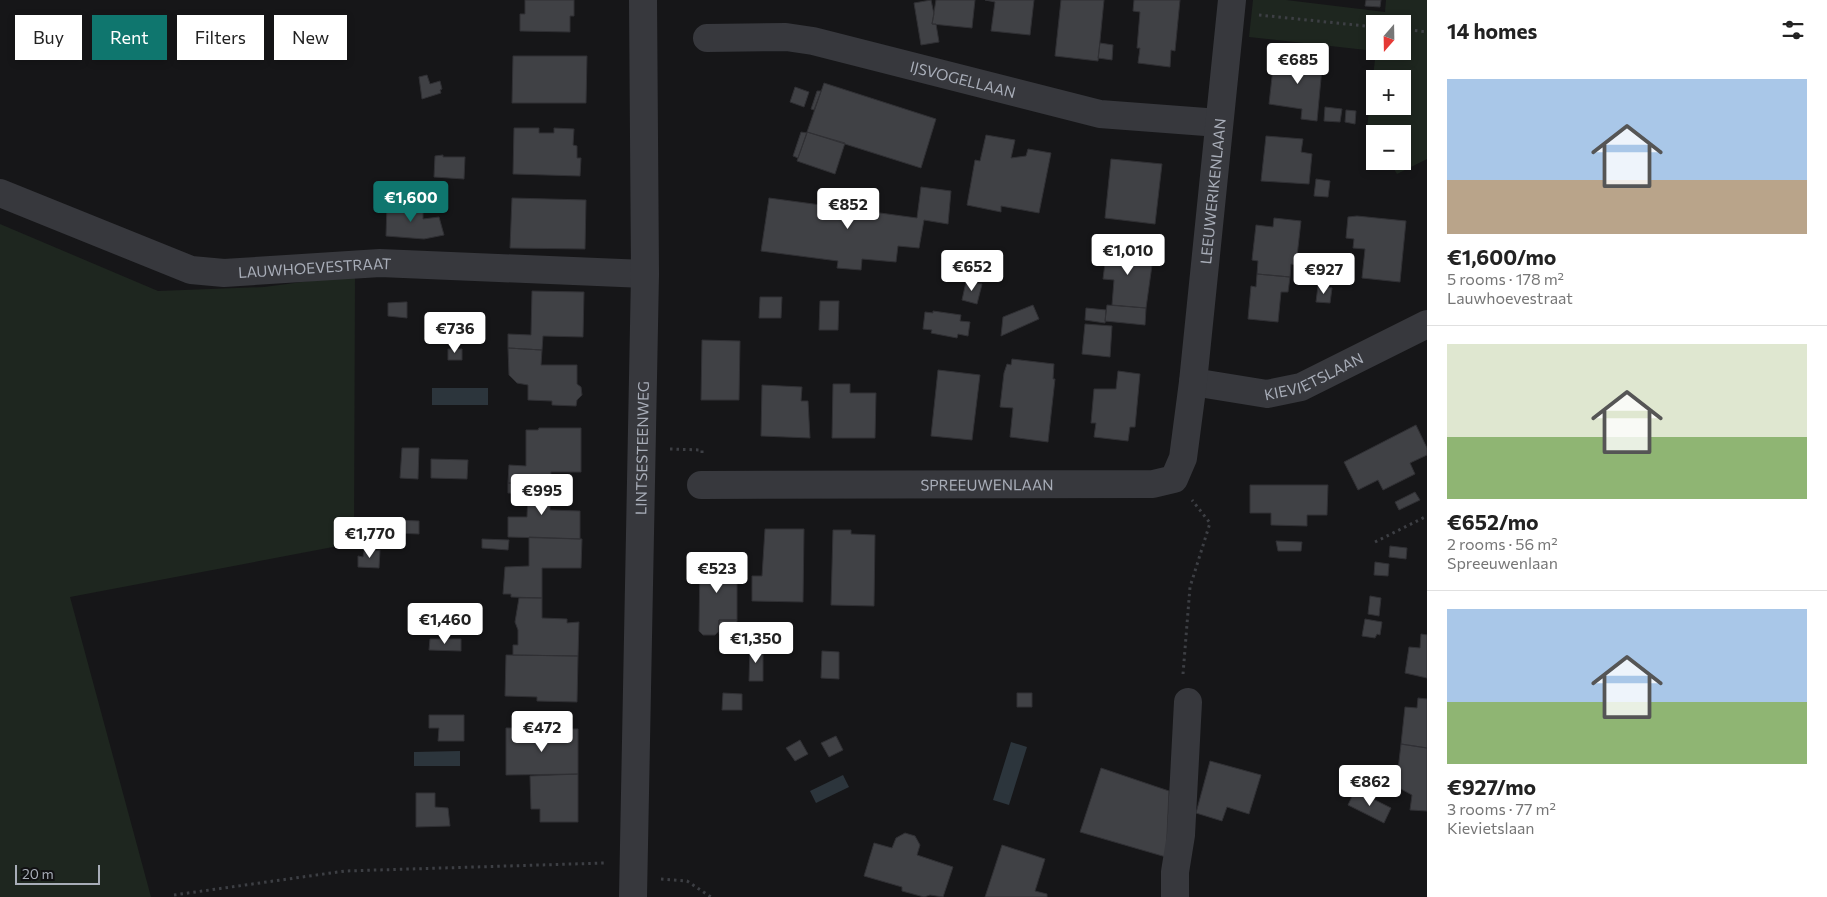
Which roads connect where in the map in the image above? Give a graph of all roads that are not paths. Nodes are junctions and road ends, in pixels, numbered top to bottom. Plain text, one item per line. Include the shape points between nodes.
1 (643, 0) edge
2 (1232, 6) edge
3 (707, 38) dead end
4 (1219, 124) junction
5 (0, 193) edge
6 (645, 274) junction
7 (1427, 324) edge
8 (1193, 382) junction
9 (701, 485) road end
10 (1188, 702) road end
11 (633, 879) edge
12 (1175, 897) edge

1 - 6 street, LINTSESTEENWEG
2 - 4 street, LEEUWERIKENLAAN
3 - 4 street, IJSVOGELLAAN via 786,37 813,41 1092,112 1126,118
4 - 8 street, LEEUWERIKENLAAN
5 - 6 street, LAUWHOEVESTRAAT via 191,270 224,273 380,263
6 - 11 street, LINTSESTEENWEG
7 - 8 street, KIEVIETSLAAN via 1301,387 1267,394
8 - 9 street, SPREEUWENLAAN via 1183,458 1174,479 1153,484
10 - 12 street

